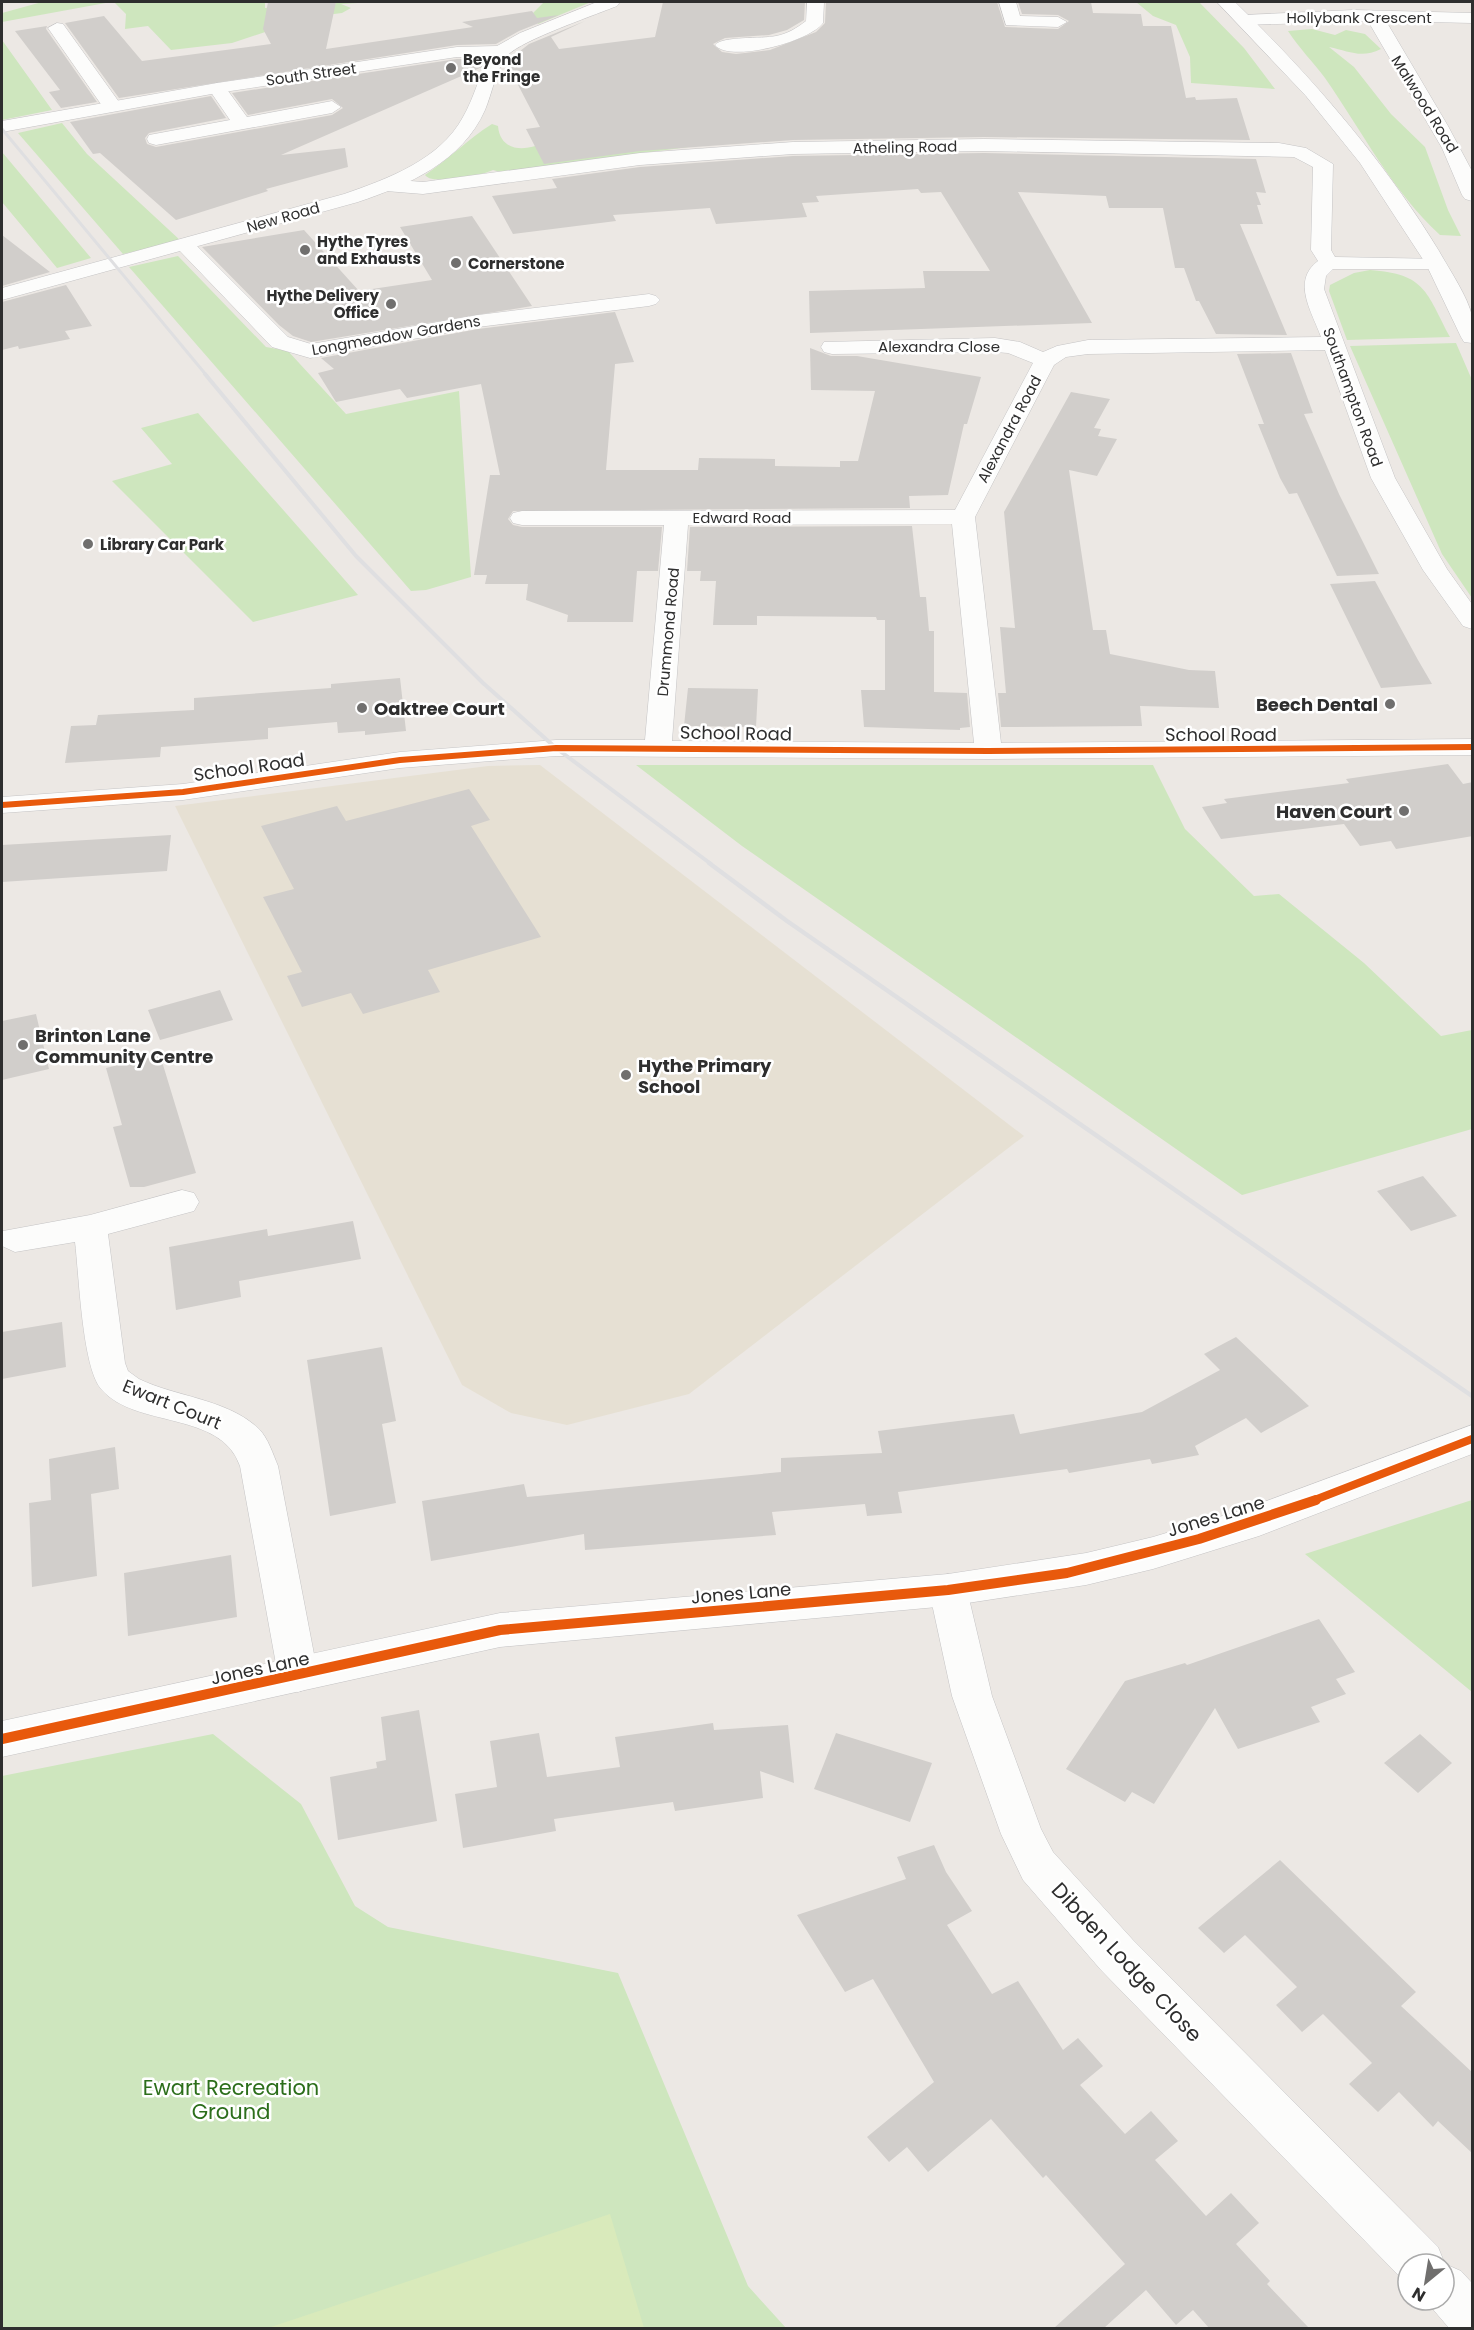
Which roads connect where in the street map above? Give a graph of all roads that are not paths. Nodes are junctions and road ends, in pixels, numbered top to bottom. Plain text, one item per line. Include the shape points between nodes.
1 (611, 2) edge
2 (816, 2) edge
3 (1008, 2) edge
4 (1226, 2) edge
5 (1337, 8) edge
6 (1374, 15) junction
7 (1473, 18) edge
8 (1245, 20) junction
9 (1058, 22) dead end
10 (57, 28) dead end
11 (724, 45) dead end
12 (501, 51) junction
13 (217, 88) junction
14 (112, 106) junction
15 (332, 107) dead end
16 (242, 123) junction
17 (2, 126) edge
18 (156, 139) dead end
19 (386, 185) junction
20 (1473, 195) edge
21 (185, 245) junction
22 (1329, 263) junction
23 (1435, 263) junction
24 (2, 294) edge
25 (649, 300) dead end
26 (1473, 337) edge
27 (1334, 343) junction
28 (832, 347) dead end
29 (1044, 360) junction
30 (676, 517) junction
31 (963, 517) junction
32 (522, 518) dead end
33 (1473, 621) edge
34 (1473, 747) edge
35 (658, 748) junction
36 (988, 751) junction
37 (2, 805) edge
38 (182, 1202) dead end
39 (90, 1227) junction
40 (15, 1240) dead end
41 (1458, 1445) edge
42 (948, 1590) junction
43 (298, 1676) junction
44 (2, 1739) edge
45 (1409, 2252) edge
46 (1456, 2300) edge
47 (1473, 2317) edge

1 - 12 street, South Street
2 - 11 street via 814,23 801,33 783,40
3 - 9 street via 1012,27
4 - 8 street
5 - 6 street, Hollybank Crescent
5 - 8 street, Hollybank Crescent
6 - 7 street, Hollybank Crescent
6 - 20 street, Malwood Road via 1408,78 1455,150
8 - 23 street via 1301,80 1355,147 1396,201
10 - 14 street
12 - 13 street, South Street via 457,52
12 - 19 street, New Road via 460,136 432,160
13 - 14 street, South Street
13 - 16 street
14 - 17 street, South Street
15 - 16 street
16 - 18 street
19 - 21 street, New Road
19 - 22 street, Atheling Road via 423,188 629,160 793,148 1279,149 1299,152 1323,164 1321,250
21 - 24 street, New Road
21 - 25 street, Longmeadow Gardens via 280,342 310,351 478,321
22 - 23 street
22 - 27 street, Southampton Road via 1313,278
23 - 26 street
27 - 29 street, Alexandra Road via 1088,347 1055,353
27 - 33 street, Southampton Road via 1383,478 1435,570
28 - 29 street, Alexandra Close via 995,345 1012,347
29 - 31 street, Alexandra Road
30 - 31 street, Edward Road
30 - 32 street, Edward Road
30 - 35 street, Drummond Road
31 - 36 street
34 - 36 street, School Road
35 - 36 street, School Road
35 - 37 street, School Road via 492,751 183,792
38 - 39 street
39 - 40 street
39 - 43 street, Ewart Court via 107,1363 114,1380 139,1395 216,1421 247,1439 260,1466
41 - 42 street, Jones Lane via 1251,1523 1106,1565
42 - 43 street, Jones Lane via 500,1630
42 - 45 street, Dibden Lodge Close via 972,1696 1022,1834 1038,1866 1145,1983
43 - 44 street, Jones Lane
46 - 47 street

